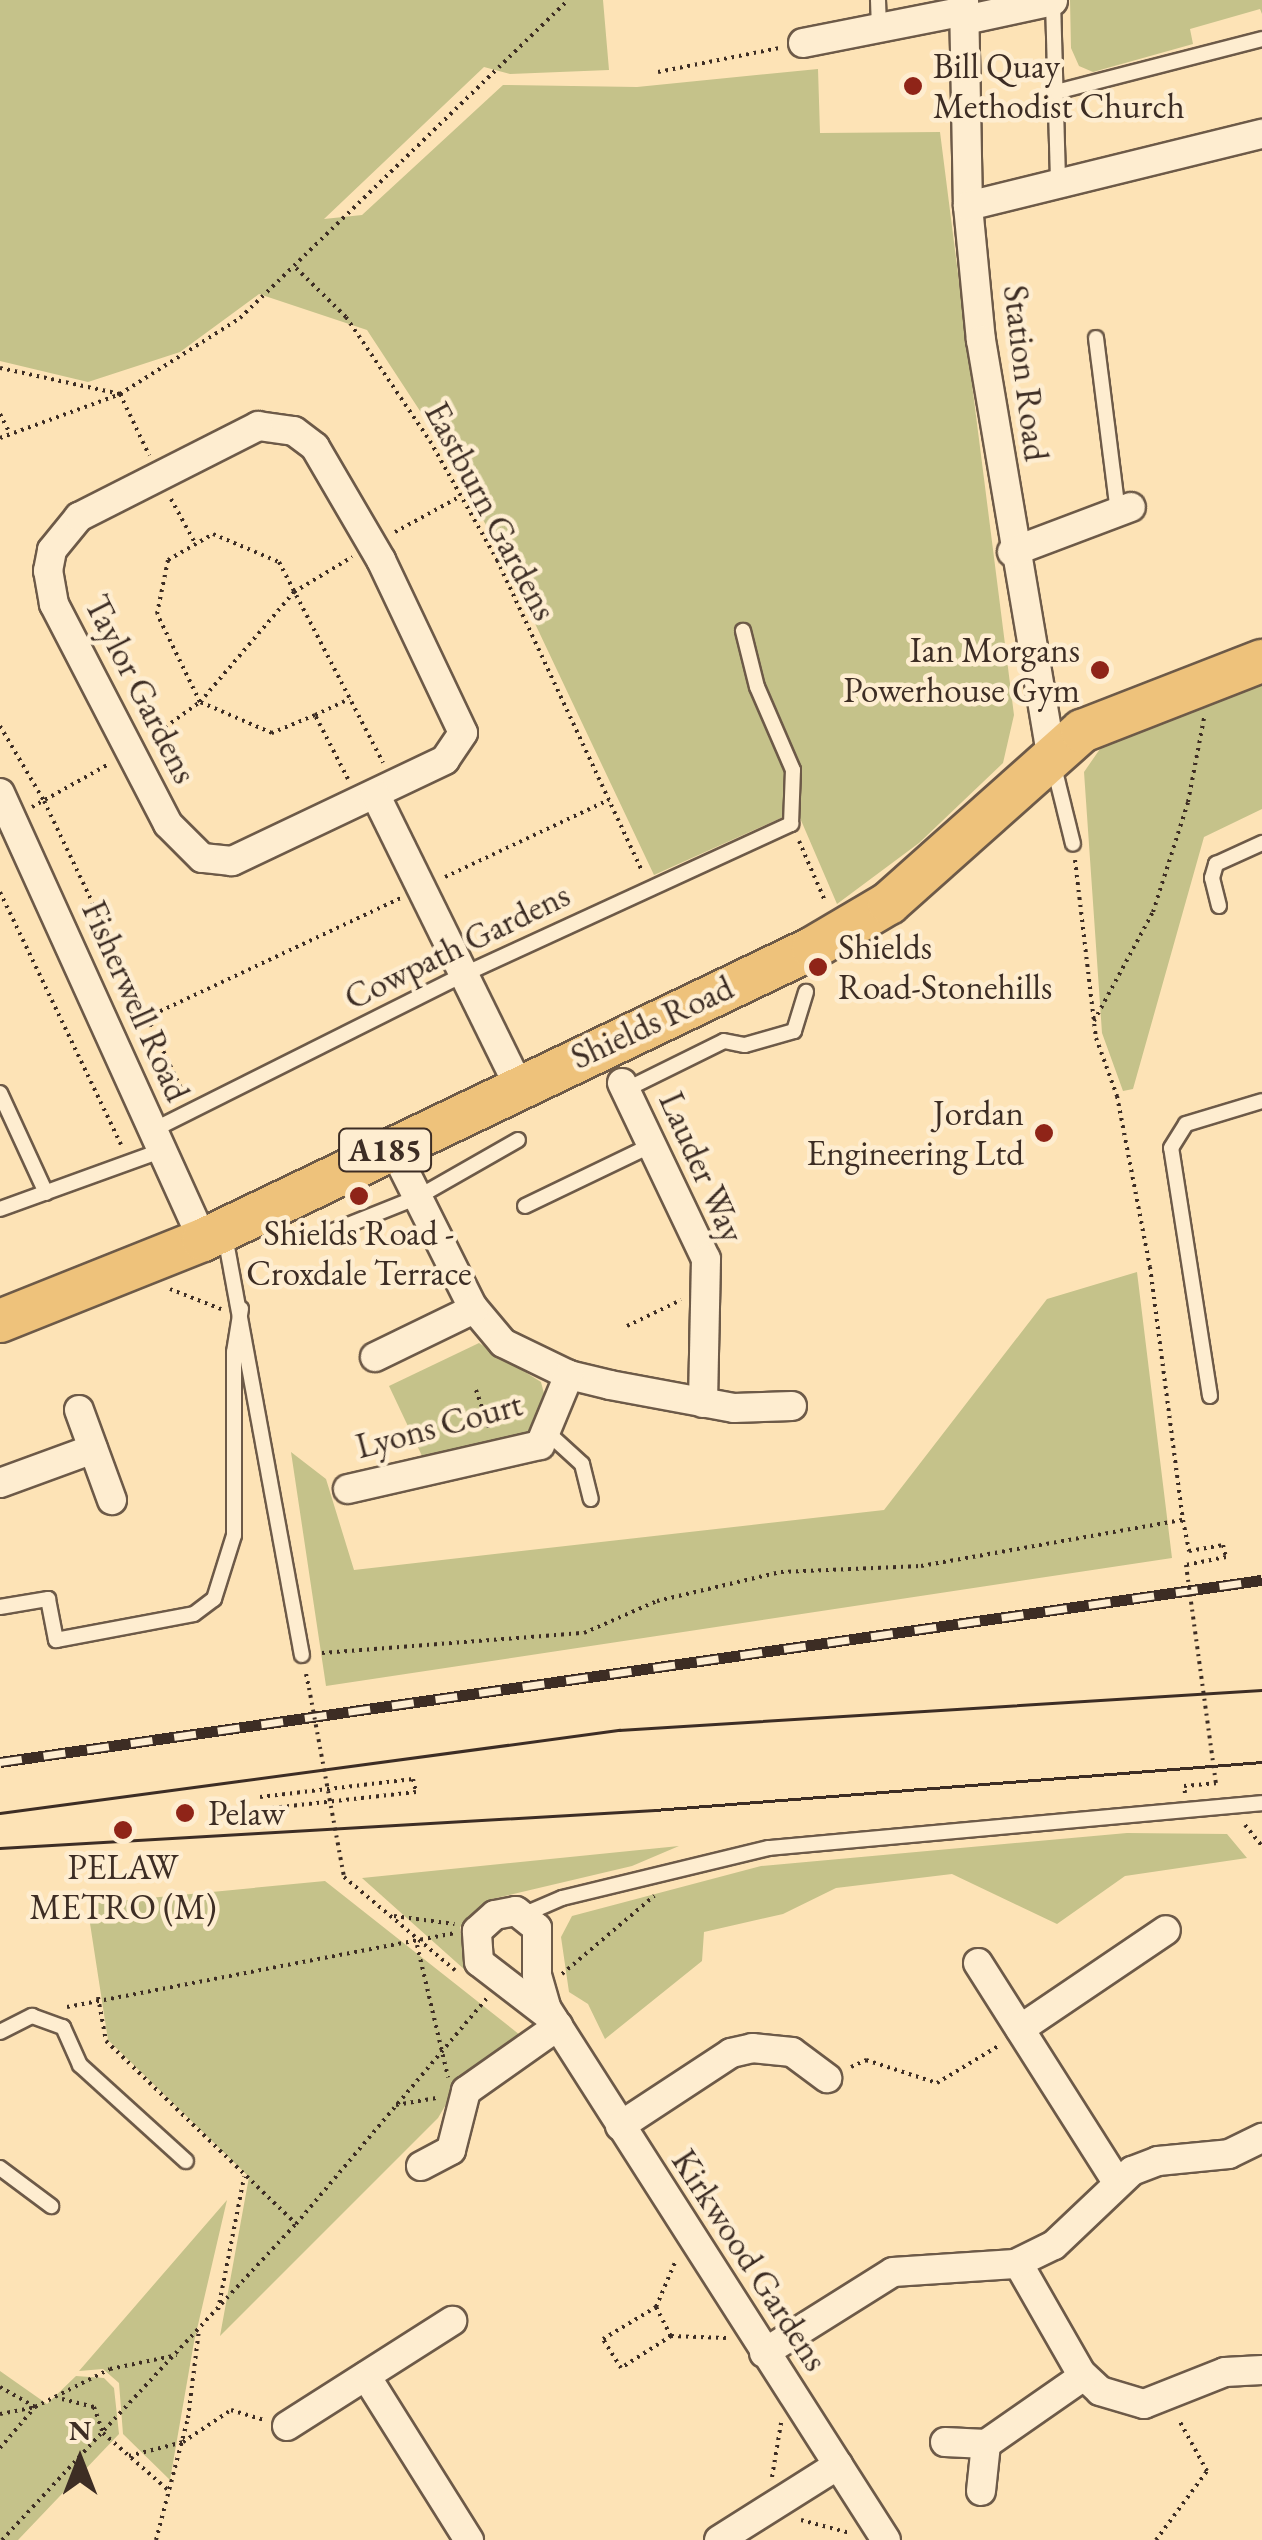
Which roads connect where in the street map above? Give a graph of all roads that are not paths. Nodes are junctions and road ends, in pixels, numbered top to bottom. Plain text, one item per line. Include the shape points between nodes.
1 (1053, 1) edge
2 (964, 10) edge
3 (878, 14) edge
4 (1262, 39) edge
5 (803, 43) road end
6 (1056, 92) junction
7 (1262, 134) edge
8 (1058, 184) junction
9 (968, 206) junction
10 (1096, 338) dead end
11 (1124, 509) joint
12 (1012, 552) junction
13 (743, 631) dead end
14 (1262, 661) edge
15 (1051, 752) junction
16 (376, 793) junction
17 (7, 818) edge
18 (1072, 844) road end
19 (1262, 844) edge
20 (1220, 906) dead end
21 (467, 973) junction
22 (806, 992) dead end
23 (518, 1086) junction
24 (624, 1086) joint
25 (0, 1093) edge
26 (1262, 1101) edge
27 (158, 1140) junction
28 (518, 1140) dead end
29 (652, 1145) junction
30 (392, 1146) junction
31 (46, 1193) junction
32 (418, 1197) junction
33 (524, 1206) dead end
34 (0, 1210) edge
35 (328, 1234) dead end
36 (214, 1235) junction
37 (241, 1309) junction
38 (474, 1309) junction
39 (0, 1321) edge
40 (375, 1357) dead end
41 (568, 1375) junction
42 (1210, 1396) dead end
43 (704, 1403) junction
44 (792, 1406) dead end
45 (79, 1410) dead end
46 (548, 1433) junction
47 (93, 1448) junction
48 (0, 1484) edge
49 (348, 1489) dead end
50 (591, 1499) dead end
51 (112, 1500) dead end
52 (0, 1607) edge
53 (302, 1655) road end
54 (1262, 1803) edge
55 (524, 1914) junction
56 (1166, 1930) dead end
57 (978, 1962) dead end
58 (535, 1998) junction
59 (555, 2022) junction
60 (1021, 2030) junction
61 (0, 2032) edge
62 (827, 2078) road end
63 (620, 2126) junction
64 (1262, 2138) edge
65 (186, 2161) dead end
66 (421, 2166) dead end
67 (0, 2168) edge
68 (1117, 2182) junction
69 (51, 2206) dead end
70 (1018, 2262) junction
71 (452, 2320) dead end
72 (757, 2341) junction
73 (1262, 2370) edge
74 (366, 2376) junction
75 (1084, 2376) junction
76 (287, 2426) road end
77 (946, 2442) dead end
78 (986, 2444) junction
79 (838, 2466) junction
80 (981, 2491) dead end
81 (469, 2540) edge
82 (719, 2540) edge
83 (886, 2540) edge

1 - 2 street
1 - 6 lane
2 - 3 street
2 - 9 street, Station Road
3 - 5 street
4 - 6 lane
6 - 8 lane
7 - 8 street
8 - 9 street
9 - 12 street, Station Road
10 - 11 lane
11 - 12 street
12 - 15 street, Station Road
13 - 21 lane, Cowpath Gardens via 757,687 791,759 791,824
14 - 15 main road, Shields Road / A185 via 1082,731
15 - 18 lane
15 - 23 main road, Shields Road / A185 via 889,904
16 - 16 street, Taylor Gardens via 445,760 463,733 372,545 315,448 294,431 243,430 79,518 52,550 54,604 168,824 202,858 252,854
16 - 21 street
17 - 27 street, Fisherwell Road
19 - 20 lane via 1216,864 1212,878
21 - 23 street
21 - 27 lane, Cowpath Gardens via 191,1110
22 - 24 lane via 794,1031 758,1043 724,1040
23 - 30 main road, Shields Road / A185
24 - 29 street, Lauder Way
25 - 31 lane
26 - 42 lane via 1186,1124 1171,1148
27 - 31 lane, Cowpath Gardens via 130,1162
27 - 36 street, Fisherwell Road
28 - 32 lane
29 - 33 lane
29 - 43 street, Lauder Way via 702,1249
30 - 32 street
30 - 36 main road, Shields Road / A185
31 - 34 lane, Cowpath Gardens
32 - 35 lane
32 - 38 street
36 - 37 lane
36 - 39 main road, Shields Road / A185
37 - 52 lane via 234,1352 234,1535 214,1600 194,1614 56,1640 48,1598
37 - 53 lane
38 - 40 street
38 - 41 street via 504,1344
41 - 43 street
41 - 46 street, Lyons Court
43 - 44 street via 757,1410
45 - 47 street
46 - 49 street, Lyons Court via 540,1444
46 - 50 lane via 582,1464
47 - 48 street
47 - 51 street
54 - 55 lane via 862,1837 689,1864
55 - 58 street via 537,1928
55 - 58 street, Kirkwood Gardens via 495,1915 474,1942 486,1971
56 - 60 street
57 - 60 street
58 - 59 street, Kirkwood Gardens
59 - 63 street, Kirkwood Gardens
59 - 66 street via 466,2091 451,2150
60 - 68 street
61 - 65 lane via 32,2016 55,2022 80,2065
62 - 63 street via 792,2052 730,2053
63 - 72 street, Kirkwood Gardens
64 - 68 street via 1229,2154 1158,2162
67 - 69 lane
68 - 70 street via 1054,2244
70 - 72 street via 893,2272
70 - 75 street
71 - 74 street
72 - 79 street, Kirkwood Gardens
73 - 75 street via 1225,2372 1167,2398 1121,2400
74 - 76 street
74 - 81 street
75 - 78 street
77 - 78 street
78 - 80 street
79 - 82 street
79 - 83 street, Kirkwood Gardens

